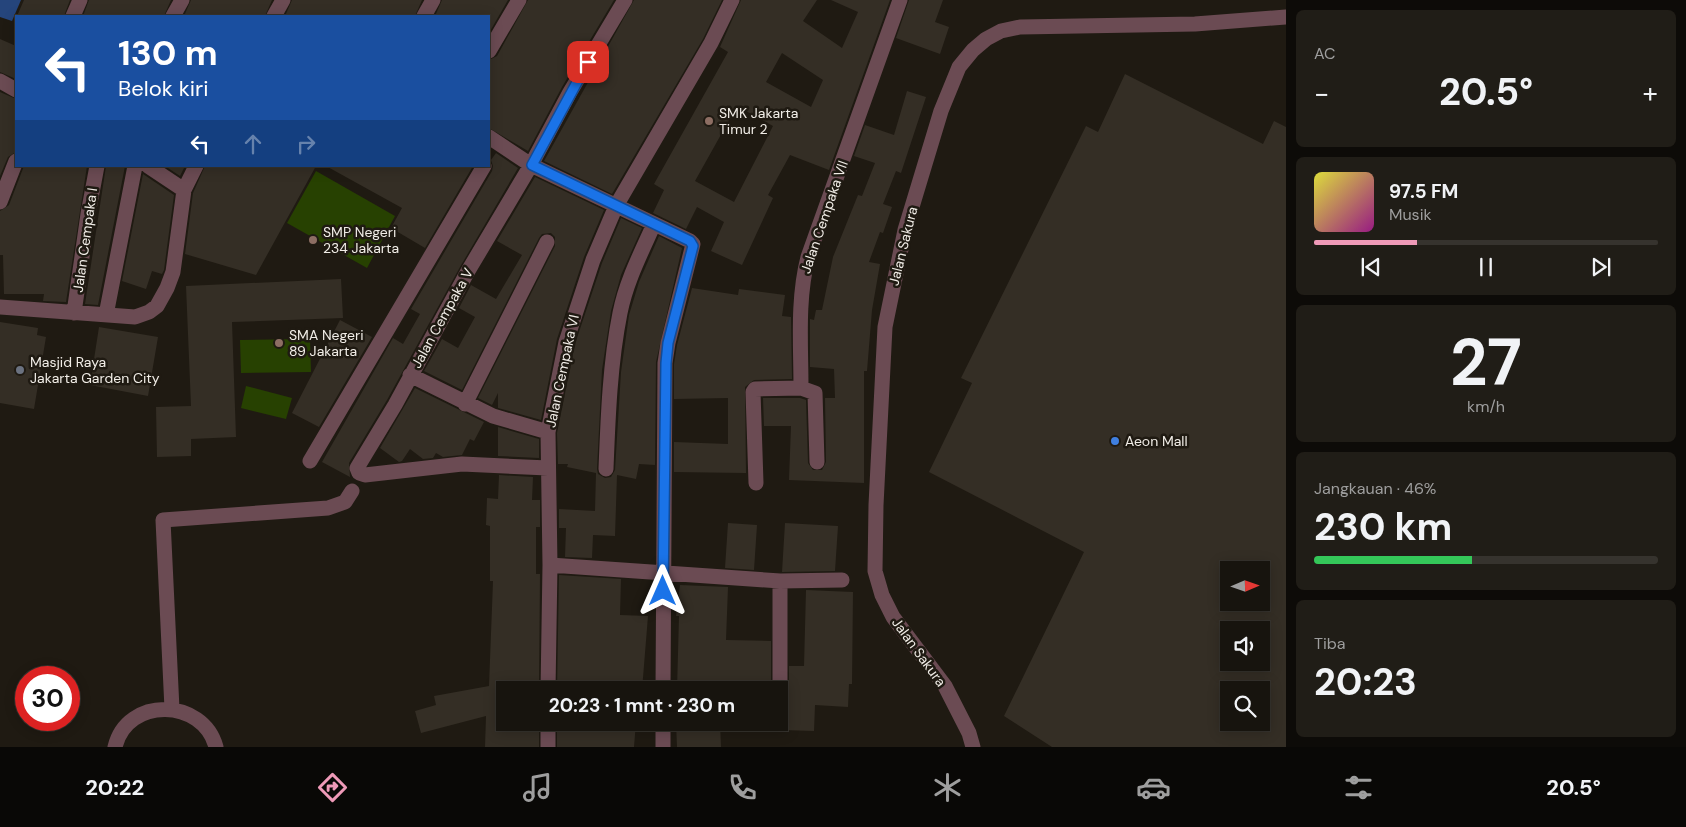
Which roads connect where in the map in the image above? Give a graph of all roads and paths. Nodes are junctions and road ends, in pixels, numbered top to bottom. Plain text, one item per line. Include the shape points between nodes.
1 (80, 0) edge
2 (182, 0) edge
3 (283, 0) edge
4 (433, 0) edge
5 (519, 0) edge
6 (625, 0) edge
7 (732, 0) edge
8 (900, 0) edge
9 (73, 15) edge
10 (174, 15) edge
11 (275, 15) edge
12 (425, 15) edge
13 (1286, 17) edge
14 (490, 49) edge
15 (493, 140) edge
16 (490, 153) edge
17 (15, 164) edge
18 (532, 165) junction
19 (97, 167) edge
20 (135, 167) edge
21 (150, 167) edge
22 (196, 167) edge
23 (483, 167) edge
24 (184, 190) junction
25 (0, 202) edge
26 (616, 206) junction
27 (654, 224) junction
28 (547, 242) dead end
29 (0, 307) edge
30 (74, 314) junction
31 (106, 315) junction
32 (410, 375) junction
33 (801, 388) junction
34 (465, 404) junction
35 (548, 432) junction
36 (310, 461) dead end
37 (817, 462) dead end
38 (548, 468) junction
39 (606, 469) dead end
40 (756, 483) dead end
41 (352, 491) dead end
42 (550, 565) junction
43 (664, 572) junction
44 (842, 580) dead end
45 (780, 581) junction
46 (548, 681) edge
47 (663, 681) edge
48 (780, 681) edge
49 (172, 709) junction
50 (548, 731) edge
51 (663, 731) edge
52 (115, 747) edge
53 (216, 747) edge
54 (548, 747) edge
55 (663, 747) edge
56 (973, 747) edge

1 - 9 street
2 - 10 street
3 - 11 street
4 - 12 street
5 - 14 street
6 - 18 street, Jalan Cempaka V via 570,92
7 - 26 street, Jalan Cempaka VI via 711,43
8 - 33 street, Jalan Cempaka VII via 802,278
13 - 56 street, Jalan Sakura via 1195,24 1020,27 1001,31 986,39 959,67 941,111 905,230 886,318 875,571 893,616 945,686
15 - 16 street
15 - 18 street
17 - 25 street
18 - 26 street
18 - 32 street, Jalan Cempaka V via 468,270
19 - 30 street, Jalan Cempaka I
20 - 31 street
21 - 24 street
22 - 24 street
23 - 36 street
24 - 31 street via 173,272 157,306 135,317
26 - 27 street
26 - 35 street, Jalan Cempaka VI via 574,312
27 - 39 street via 634,268 620,313
27 - 43 street via 690,241 693,248 676,309 666,363
28 - 34 street
29 - 30 street
30 - 31 street
32 - 34 street
32 - 38 street, Jalan Cempaka V via 357,468 359,473 365,476 462,464
33 - 37 street via 817,396
33 - 40 street via 754,390
34 - 35 street via 505,421
35 - 38 street, Jalan Cempaka VI
38 - 42 street, Jalan Cempaka VI
41 - 49 street via 345,502 328,508 163,520
42 - 43 street
42 - 46 street, Jalan Cempaka VI
43 - 45 street
43 - 47 street
44 - 45 street
45 - 48 street
49 - 52 street via 138,716 122,732
49 - 53 street via 203,724
50 - 54 street
51 - 55 street

